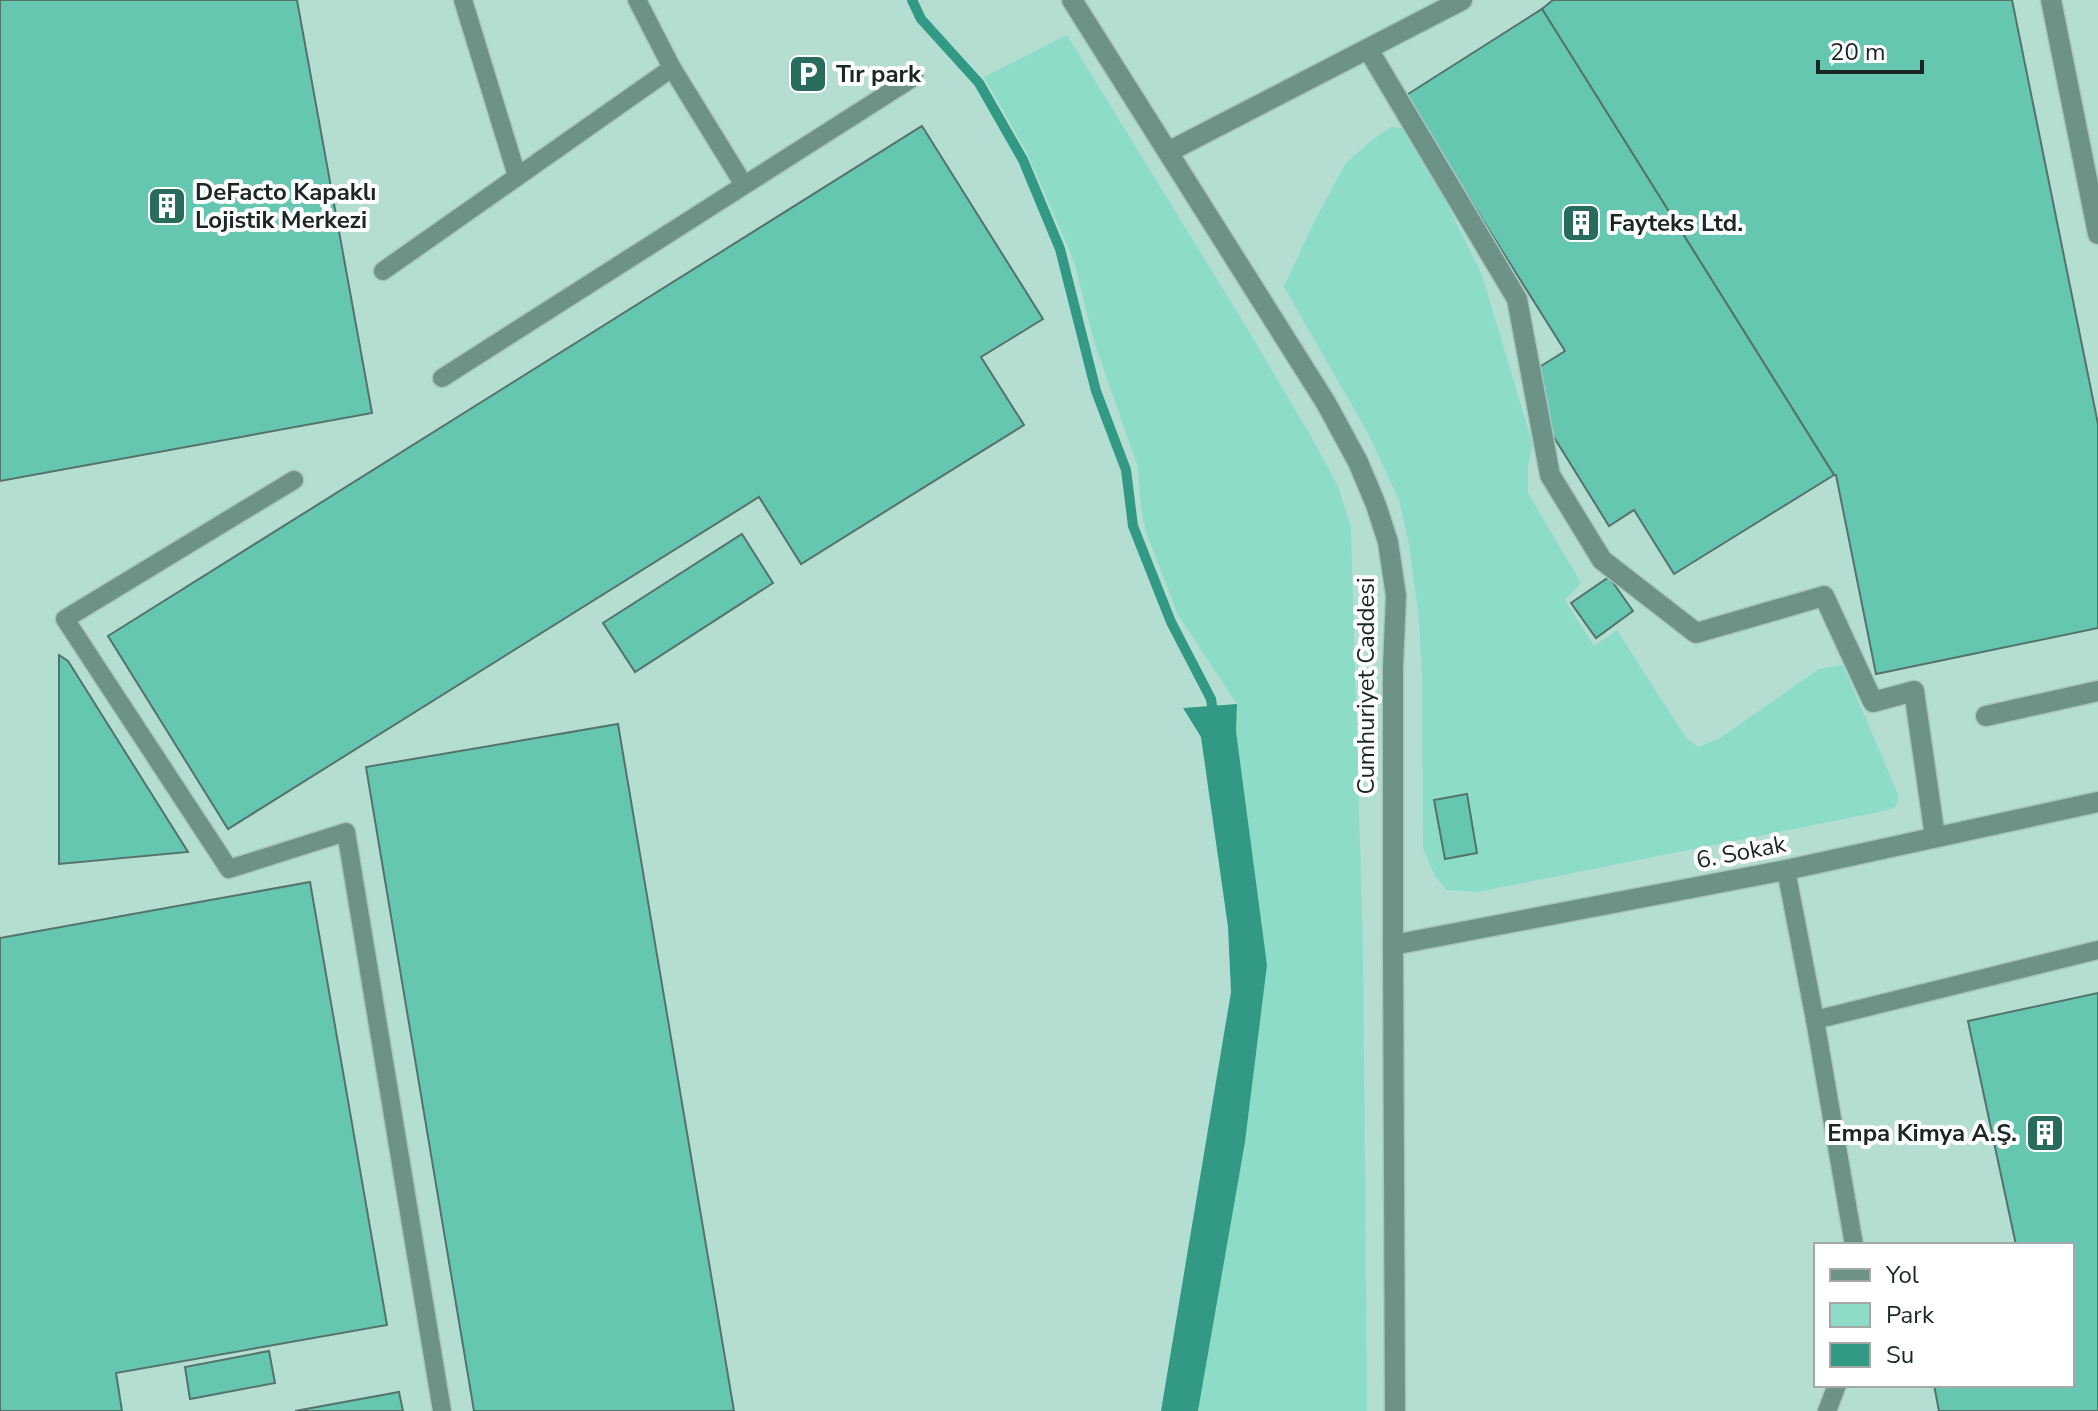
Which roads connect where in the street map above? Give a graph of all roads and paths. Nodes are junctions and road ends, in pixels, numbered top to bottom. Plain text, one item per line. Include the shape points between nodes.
1 (463, 0) edge
2 (637, 0) edge
3 (1073, 0) edge
4 (1462, 0) edge
5 (2051, 0) edge
6 (1368, 49) junction
7 (672, 68) junction
8 (914, 77) dead end
9 (1168, 152) junction
10 (517, 176) junction
11 (744, 185) junction
12 (2098, 234) edge
13 (383, 271) dead end
14 (442, 378) dead end
15 (294, 480) dead end
16 (2098, 691) edge
17 (1986, 716) dead end
18 (2098, 802) edge
19 (1935, 837) junction
20 (1786, 870) junction
21 (1393, 945) junction
22 (2098, 950) edge
23 (1815, 1020) junction
24 (1854, 1243) edge
25 (1836, 1387) edge
26 (442, 1411) edge
27 (1395, 1411) edge
28 (1827, 1411) edge

1 - 10 lane
2 - 7 lane
3 - 9 street, Cumhuriyet Caddesi
4 - 6 street
5 - 12 street
6 - 9 street
6 - 19 street via 1517,299 1550,475 1602,560 1696,633 1824,596 1873,702 1914,691
7 - 10 lane
7 - 11 lane
8 - 11 lane
9 - 21 street, Cumhuriyet Caddesi via 1326,403 1358,462 1388,542 1396,596
10 - 13 lane
11 - 14 lane
15 - 26 lane via 65,619 229,869 346,832
16 - 17 street
18 - 19 street, 6. Sokak
19 - 20 street, 6. Sokak
20 - 21 street, 6. Sokak
20 - 23 lane
21 - 27 street, Cumhuriyet Caddesi
22 - 23 lane
23 - 24 lane
25 - 28 lane

